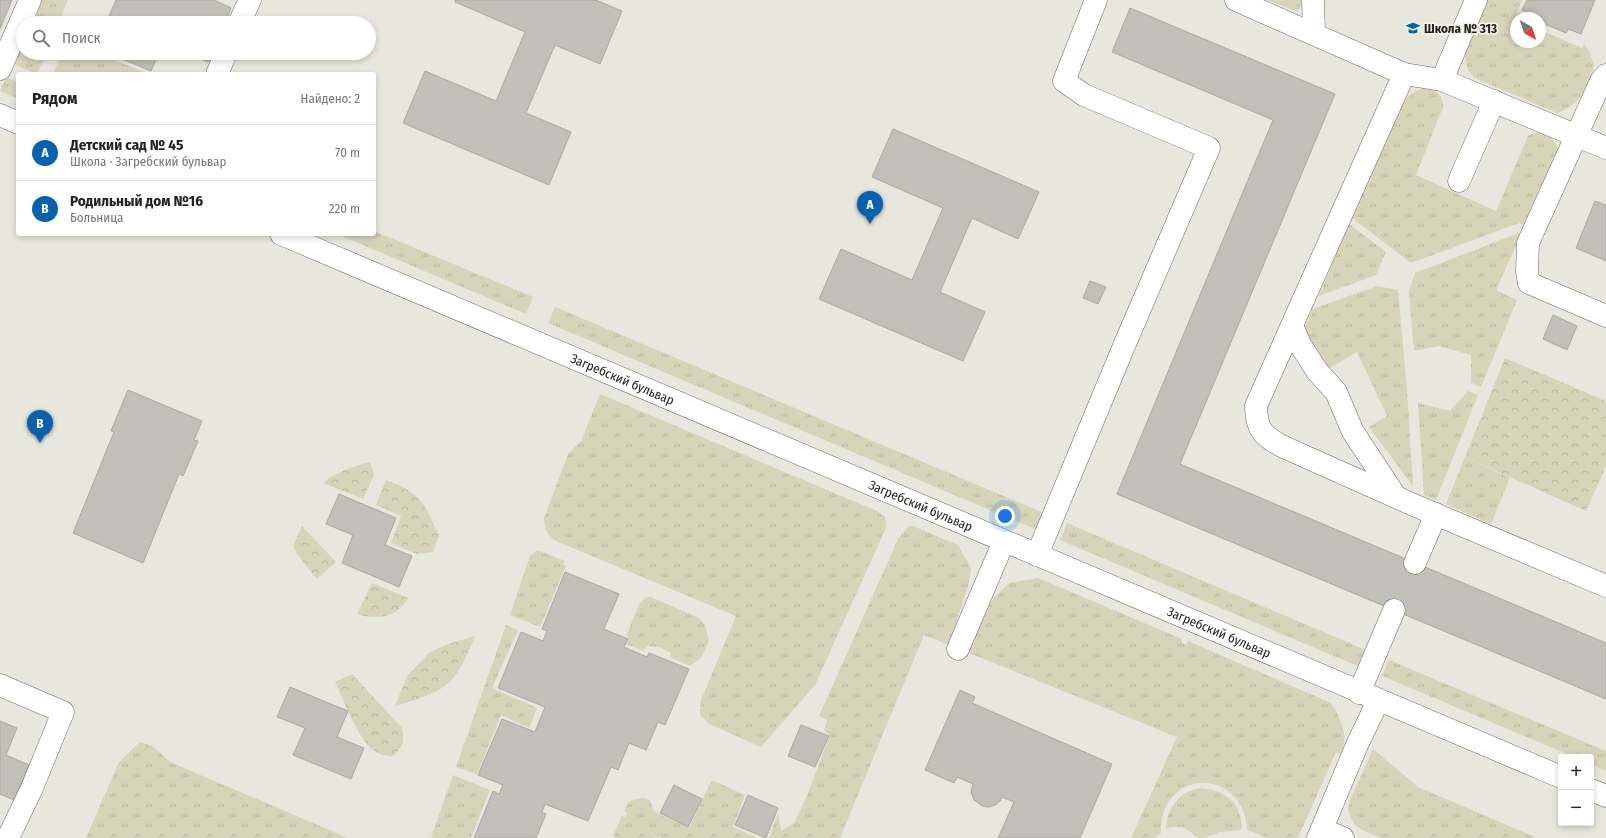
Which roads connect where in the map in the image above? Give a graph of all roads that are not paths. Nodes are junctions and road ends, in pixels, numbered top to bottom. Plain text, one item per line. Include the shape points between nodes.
1 (30, 0) edge
2 (250, 0) edge
3 (1096, 0) edge
4 (1236, 0) edge
5 (1313, 0) edge
6 (1476, 0) edge
7 (23, 16) edge
8 (242, 16) edge
9 (16, 32) edge
10 (1314, 34) junction
11 (223, 60) edge
12 (0, 69) edge
13 (218, 72) edge
14 (1404, 74) junction
15 (1606, 75) edge
16 (1442, 80) junction
17 (1494, 101) junction
18 (0, 115) edge
19 (16, 122) edge
20 (1577, 136) junction
21 (1606, 148) edge
22 (1459, 181) dead end
23 (286, 236) edge
24 (1606, 316) edge
25 (1292, 326) junction
26 (1396, 497) junction
27 (1436, 514) junction
28 (1004, 541) junction
29 (1037, 555) junction
30 (1415, 563) tunnel mouth
31 (1606, 586) edge
32 (1394, 610) tunnel mouth
33 (958, 649) dead end
34 (0, 685) edge
35 (1369, 697) junction
36 (1558, 776) edge
37 (1594, 791) edge
38 (1606, 796) edge
39 (1320, 834) edge
40 (8, 838) edge
41 (1343, 838) edge

1 - 7 street
2 - 8 street
3 - 29 street via 1064,81 1084,95 1209,148
4 - 10 street
5 - 10 street
6 - 16 street
9 - 12 street
10 - 14 street
11 - 13 street
14 - 16 street
14 - 25 street
15 - 20 street
16 - 17 street
17 - 20 street
17 - 22 street
18 - 19 street
20 - 21 street
20 - 24 street via 1528,243 1529,283
23 - 28 street, Загребский бульвар
25 - 26 street via 1317,371 1336,392 1353,432
25 - 26 street via 1256,406 1256,419 1262,433 1269,440
26 - 27 street
27 - 30 street
27 - 31 street
28 - 29 street, Загребский бульвар
28 - 33 street
29 - 35 street, Загребский бульвар
32 - 35 street
34 - 40 street via 63,712
35 - 36 street, Загребский бульвар
35 - 39 street via 1357,745
37 - 38 street
39 - 41 street

